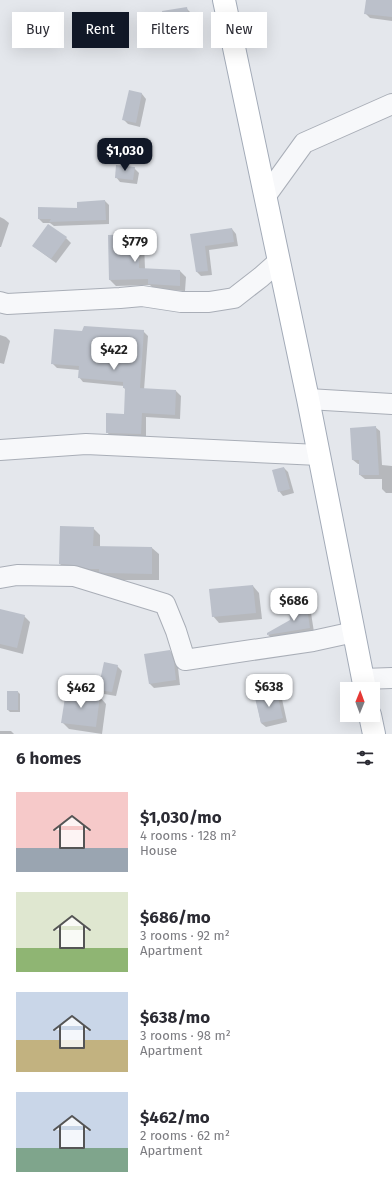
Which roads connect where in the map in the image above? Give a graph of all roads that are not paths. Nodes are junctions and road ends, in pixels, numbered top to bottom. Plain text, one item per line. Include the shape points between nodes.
1 (224, 0) edge
2 (392, 104) edge
3 (265, 197) junction
4 (279, 261) junction
5 (0, 302) edge
6 (308, 399) junction
7 (392, 404) edge
8 (0, 450) edge
9 (319, 455) junction
10 (0, 578) edge
11 (354, 632) junction
12 (392, 678) edge
13 (364, 682) edge
14 (373, 682) edge
15 (371, 722) edge
16 (374, 734) edge

1 - 3 main road
2 - 3 street via 304,144
3 - 4 main road
4 - 5 street via 234,298 209,302 181,302 142,296 7,304
4 - 6 main road
6 - 7 street
6 - 9 main road
8 - 9 street via 86,444
9 - 11 main road
10 - 11 street via 17,575 74,576 165,604 184,660 313,641
11 - 13 main road
12 - 14 street
15 - 16 main road

